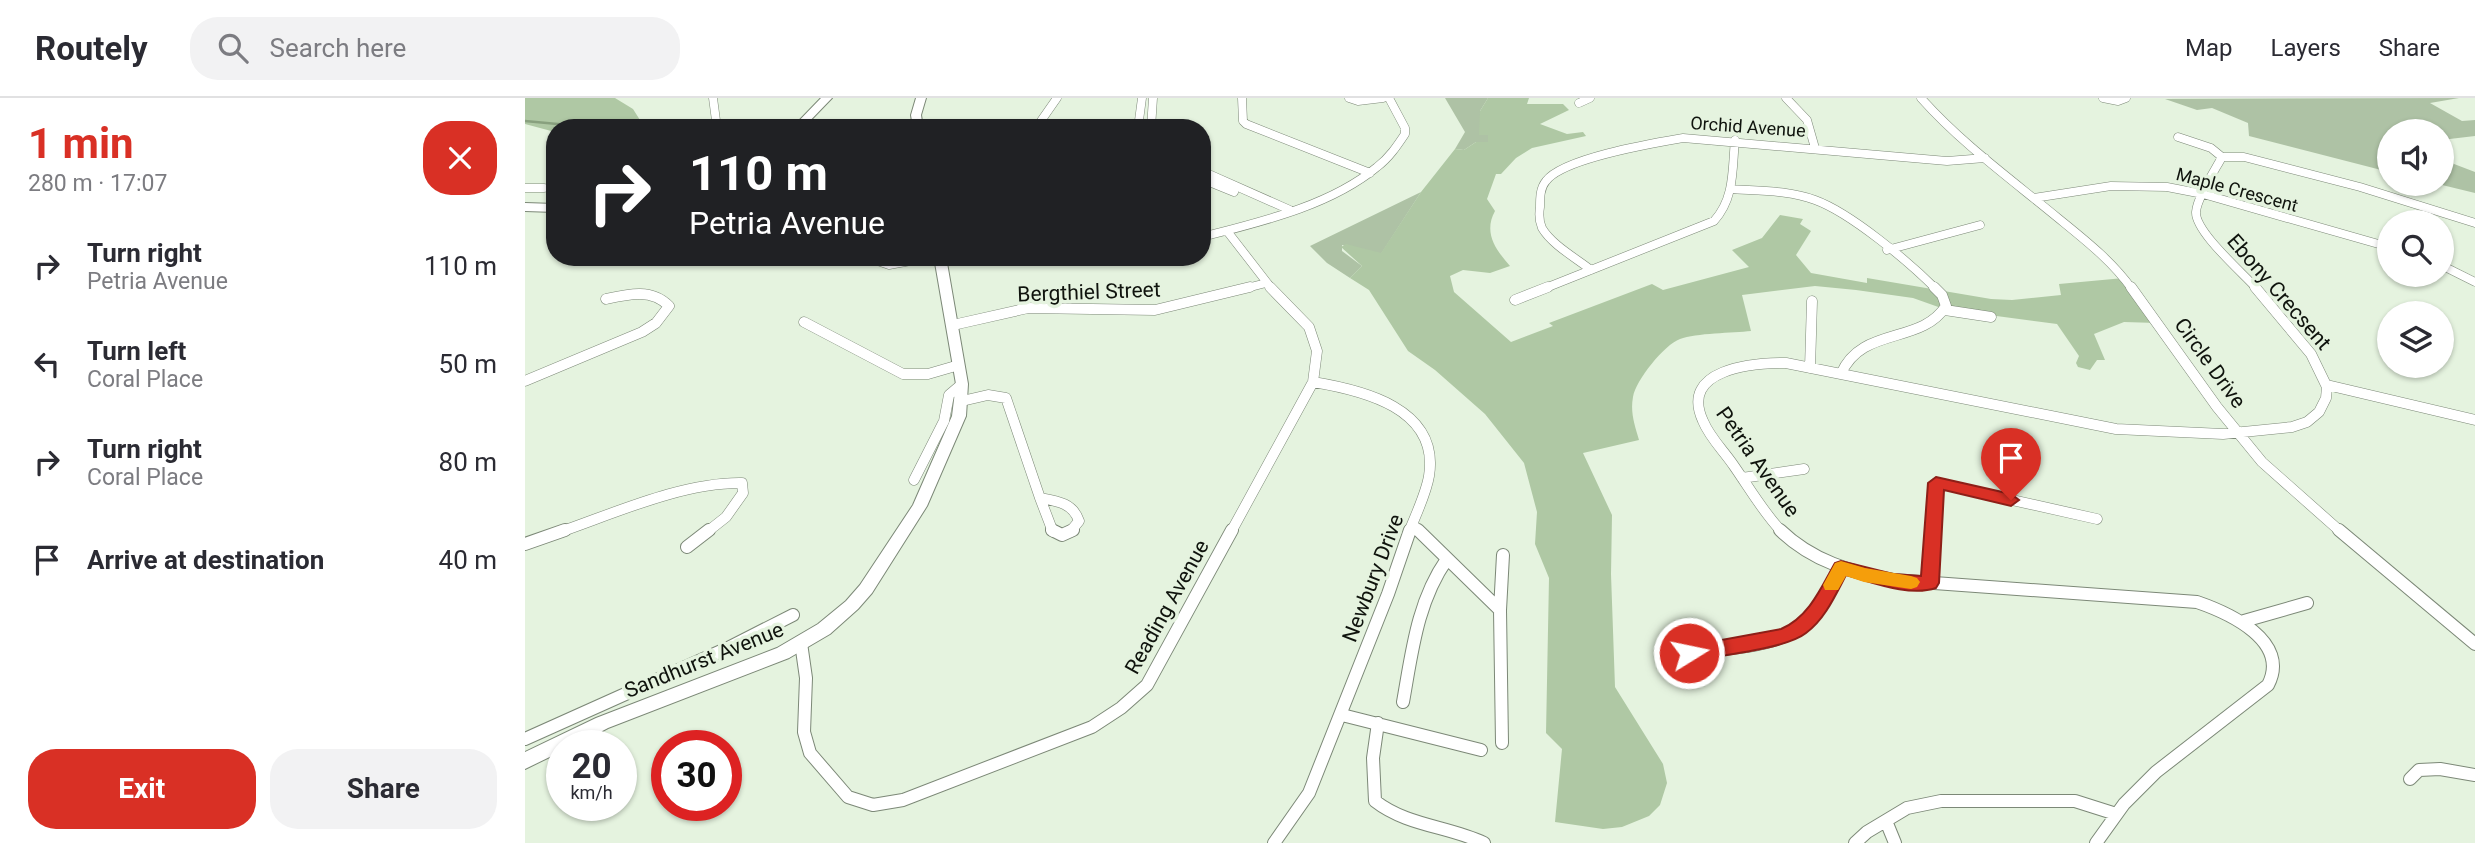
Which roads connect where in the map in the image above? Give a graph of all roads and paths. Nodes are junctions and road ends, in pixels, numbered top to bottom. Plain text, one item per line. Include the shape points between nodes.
1 (713, 98) edge
2 (827, 98) edge
3 (921, 98) edge
4 (1057, 98) edge
5 (1142, 98) edge
6 (1153, 98) edge
7 (1242, 98) edge
8 (1349, 98) edge
9 (1383, 98) edge
10 (1389, 98) edge
11 (1590, 98) edge
12 (1786, 98) edge
13 (1921, 98) edge
14 (2103, 98) edge
15 (2126, 98) edge
16 (1579, 103) dead end
17 (716, 119) edge
18 (806, 119) edge
19 (917, 119) edge
20 (1042, 119) edge
21 (1139, 119) edge
22 (1152, 119) edge
23 (2178, 137) dead end
24 (1735, 140) junction
25 (1815, 148) junction
26 (2222, 157) junction
27 (1985, 158) junction
28 (1370, 173) junction
29 (1211, 175) edge
30 (1211, 183) edge
31 (525, 188) edge
32 (544, 188) dead end
33 (1730, 189) junction
34 (2203, 194) junction
35 (2034, 198) junction
36 (525, 206) edge
37 (1280, 206) junction
38 (546, 207) edge
39 (1290, 210) junction
40 (2475, 223) edge
41 (1980, 225) dead end
42 (1227, 231) junction
43 (1211, 235) edge
44 (2377, 244) edge
45 (1887, 250) junction
46 (942, 266) edge
47 (1591, 270) junction
48 (2454, 272) edge
49 (2475, 282) edge
50 (1266, 283) junction
51 (606, 299) dead end
52 (1515, 300) dead end
53 (1812, 301) dead end
54 (1945, 310) junction
55 (1991, 317) dead end
56 (804, 322) dead end
57 (953, 325) junction
58 (959, 365) junction
59 (1810, 368) junction
60 (1841, 374) junction
61 (525, 381) edge
62 (1313, 382) junction
63 (962, 384) junction
64 (2327, 385) junction
65 (962, 401) junction
66 (2475, 420) edge
67 (2237, 432) junction
68 (1804, 469) dead end
69 (1742, 478) junction
70 (914, 480) dead end
71 (1040, 498) dead end
72 (2097, 519) dead end
73 (1413, 525) junction
74 (525, 544) edge
75 (687, 547) dead end
76 (1503, 555) dead end
77 (1447, 559) junction
78 (1841, 568) junction
79 (1930, 583) junction
80 (2307, 603) dead end
81 (1500, 610) junction
82 (793, 615) dead end
83 (2244, 621) junction
84 (801, 643) junction
85 (2475, 644) edge
86 (1689, 653) dead end
87 (1403, 702) dead end
88 (1342, 715) junction
89 (1378, 723) junction
90 (525, 739) edge
91 (1502, 743) dead end
92 (1481, 750) dead end
93 (525, 761) edge
94 (2475, 775) edge
95 (2410, 779) dead end
96 (2116, 814) junction
97 (1885, 821) junction
98 (1274, 843) edge
99 (1484, 843) edge
100 (1855, 843) edge
101 (1895, 843) edge
102 (2096, 843) edge

1 - 17 street
2 - 18 main road
3 - 19 street
4 - 20 street
5 - 21 street
6 - 22 street
7 - 28 street via 1246,124
8 - 9 street
10 - 28 street via 1405,134
11 - 16 street
12 - 25 street via 1811,125
13 - 27 street, Circle Drive
14 - 15 street
23 - 26 street, Maple Crescent via 2211,148
24 - 25 street, Orchid Avenue
24 - 33 street
24 - 47 street, Orchid Avenue via 1662,140 1586,160 1550,176 1541,191 1542,227
25 - 27 street, Orchid Avenue via 1947,161
26 - 34 street, Ebony Crecsent
26 - 40 street, Maple Crescent via 2251,159
27 - 35 street, Circle Drive
28 - 39 street
29 - 37 street
30 - 37 street
31 - 32 street
33 - 45 street via 1797,195 1824,204
33 - 47 street via 1725,208 1714,221
34 - 35 street, Maple Crescent via 2133,184
34 - 44 street, Maple Crescent
34 - 64 street, Ebony Crecsent via 2196,209 2200,225 2305,346
35 - 67 street, Circle Drive via 2120,272
36 - 38 main road
37 - 39 street
39 - 42 street
41 - 45 street
42 - 43 street
42 - 50 street, Reading Avenue
45 - 54 street via 1937,289
46 - 57 street, Sandhurst Avenue
47 - 52 street
48 - 49 street
50 - 57 street, Bergthiel Street via 1155,310 1028,307
50 - 62 street, Reading Avenue via 1309,327 1317,351
51 - 61 street via 645,294 657,296 669,306 642,332
53 - 59 street
54 - 55 street
54 - 60 street via 1931,321 1857,350
56 - 58 street via 903,374
57 - 58 street, Sandhurst Avenue
58 - 63 street, Sandhurst Avenue
59 - 60 street, Petria Avenue
59 - 69 street, Petria Avenue via 1768,362 1740,366 1717,374 1699,395 1700,418
60 - 67 street, Petria Avenue via 2118,429
62 - 73 street, Newbury Drive via 1373,394 1398,408 1420,431 1430,461 1427,488
62 - 84 street, Reading Avenue via 1147,685 1092,727 903,800 873,805 860,802 839,789 810,753
63 - 65 street, Sandhurst Avenue
63 - 70 street via 949,395 944,421
64 - 66 street
64 - 67 street, Ebony Crecsent via 2324,406 2310,421 2278,430
65 - 71 street via 988,395 1006,398
65 - 84 street, Sandhurst Avenue via 920,506 878,574 852,605
67 - 85 street, Circle Drive via 2262,462
68 - 69 street
69 - 78 street, Petria Avenue via 1797,545
72 - 79 street via 1936,483
73 - 77 street
73 - 88 street, Newbury Drive
74 - 75 street via 687,491 742,483 743,493 734,507
76 - 81 street
77 - 81 street
77 - 87 street via 1434,576 1422,607
78 - 79 street, Petria Avenue
78 - 86 street via 1818,609 1798,629 1783,636
79 - 83 street, Petria Avenue via 2197,602
80 - 83 street
81 - 91 street
82 - 90 street
83 - 96 street, Petria Avenue via 2266,646 2273,670 2270,681 2136,791
84 - 93 street, Sandhurst Avenue via 602,723
88 - 89 street
88 - 98 street, Newbury Drive via 1309,793
89 - 92 street
89 - 99 street via 1373,758 1375,801 1399,815
94 - 95 street via 2419,770
96 - 97 street via 2075,800 1941,801 1907,808
96 - 102 street, Petria Avenue
97 - 100 street
97 - 101 street

